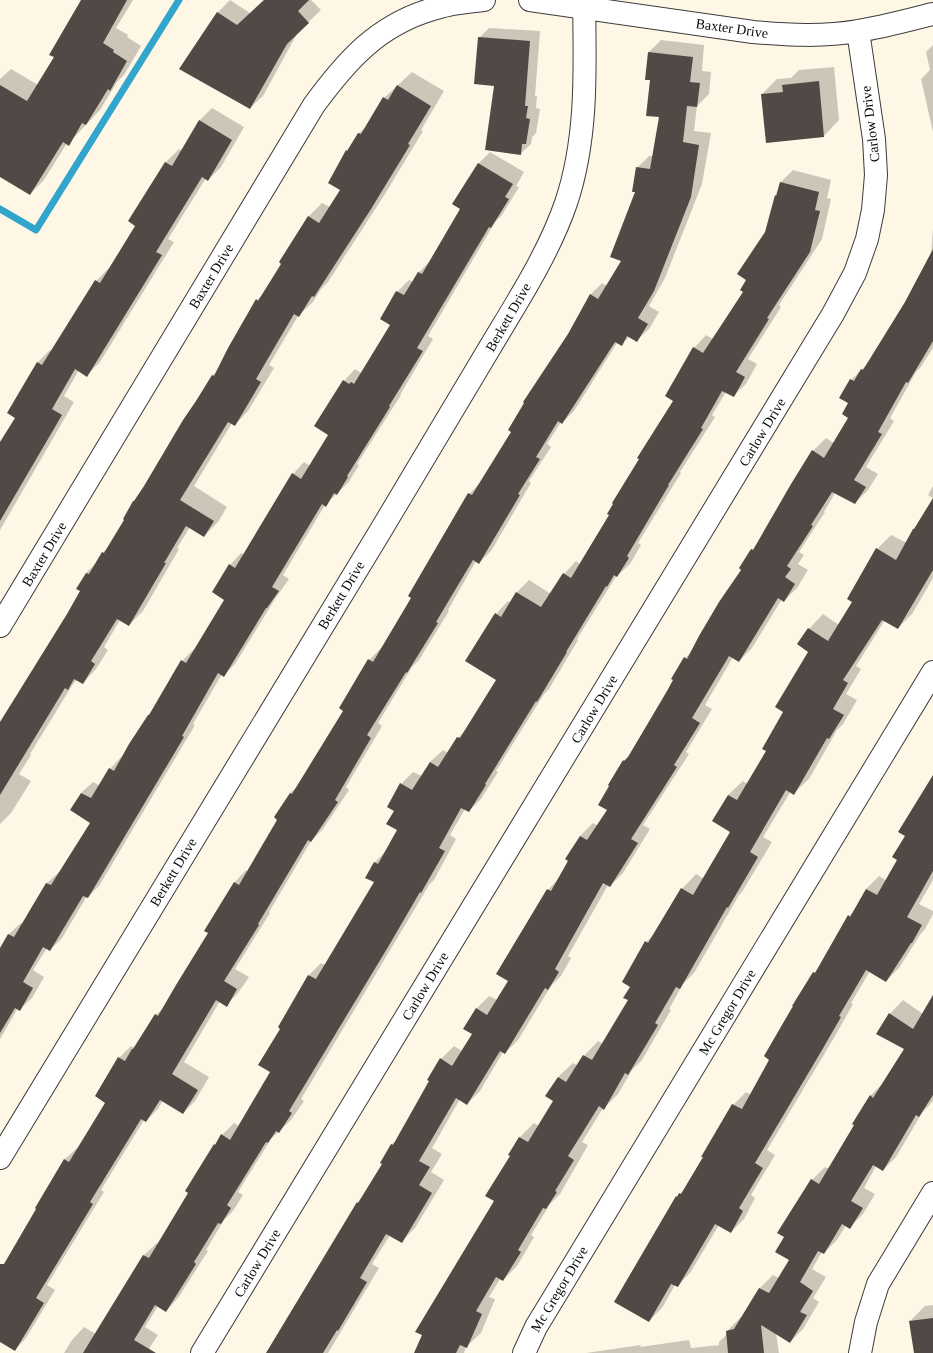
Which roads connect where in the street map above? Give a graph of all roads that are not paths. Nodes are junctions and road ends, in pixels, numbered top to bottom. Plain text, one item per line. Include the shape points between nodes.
1 (484, 0) edge
2 (530, 0) edge
3 (584, 4) edge
4 (933, 14) edge
5 (858, 31) junction
6 (0, 626) edge
7 (933, 672) edge
8 (0, 1158) edge
9 (933, 1193) edge
10 (202, 1353) edge
11 (524, 1353) edge
12 (860, 1353) edge

1 - 6 street, Baxter Drive via 452,4 416,14 385,30 358,51 334,77 314,105
2 - 3 street, Baxter Drive
3 - 5 street, Baxter Drive via 753,32 821,35
3 - 8 street, Berkett Drive via 584,92 577,168 566,205 548,248 416,472
4 - 5 street, Baxter Drive
5 - 10 street, Carlow Drive via 874,139 876,175 873,210 855,274 829,321
7 - 11 street, Mc Gregor Drive via 536,1327
9 - 12 street via 878,1284 866,1322

